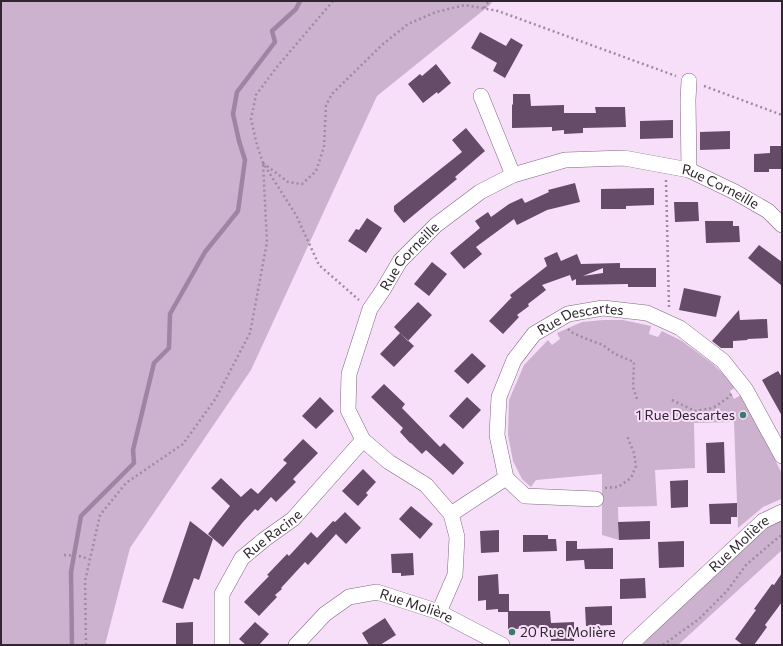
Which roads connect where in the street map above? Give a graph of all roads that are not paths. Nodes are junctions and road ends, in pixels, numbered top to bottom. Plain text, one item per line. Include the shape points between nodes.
1 (689, 81) road end
2 (481, 96) dead end
3 (689, 170) junction
4 (513, 175) junction
5 (782, 225) edge
6 (363, 440) junction
7 (782, 456) edge
8 (506, 478) junction
9 (596, 499) road end
10 (782, 512) edge
11 (451, 514) junction
12 (439, 612) junction
13 (222, 645) edge
14 (296, 645) edge
15 (502, 645) edge
16 (630, 645) edge

1 - 3 street
2 - 4 street
3 - 4 street, Rue Corneille via 624,158 565,160
3 - 5 street, Rue Corneille via 768,211
4 - 6 street, Rue Corneille via 480,192 436,225 400,261 370,309 349,374 348,410
6 - 11 street, Rue Corneille via 388,462 426,485
6 - 13 street, Rue Racine via 293,519 242,558 222,594
7 - 8 street, Rue Descartes via 746,390 723,361 680,328 647,313 603,308 568,314 534,334 514,360 499,397 497,435
8 - 9 street via 525,496
8 - 11 street
10 - 16 street, Rue Molière via 762,521
11 - 12 street, Rue Corneille via 457,537 455,575
12 - 14 street, Rue Molière via 377,592 349,597 325,614
12 - 15 street, Rue Molière

